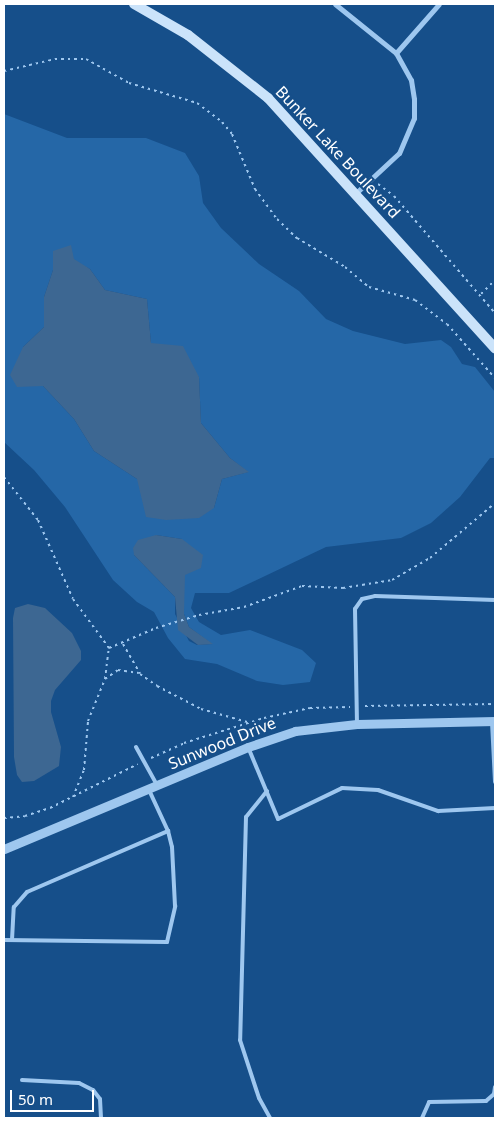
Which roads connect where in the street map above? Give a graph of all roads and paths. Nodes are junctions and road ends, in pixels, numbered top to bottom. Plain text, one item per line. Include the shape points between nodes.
1 (134, 4) edge
2 (335, 4) edge
3 (439, 4) edge
4 (396, 54) junction
5 (4, 71) edge
6 (372, 179) junction
7 (356, 194) junction
8 (495, 280) edge
9 (480, 294) junction
10 (495, 313) edge
11 (495, 348) edge
12 (495, 378) edge
13 (4, 477) edge
14 (495, 502) edge
15 (495, 600) edge
16 (123, 644) junction
17 (109, 648) junction
18 (140, 674) junction
19 (104, 679) junction
20 (494, 721) edge
21 (247, 722) dead end
22 (357, 724) junction
23 (248, 747) junction
24 (136, 748) dead end
25 (495, 782) edge
26 (153, 788) junction
27 (267, 791) junction
28 (73, 796) dead end
29 (495, 808) edge
30 (168, 831) junction
31 (4, 849) edge
32 (4, 940) edge
33 (12, 940) junction
34 (22, 1080) dead end
35 (495, 1086) edge
36 (101, 1118) edge
37 (270, 1118) edge
38 (422, 1118) edge

1 - 7 main road, Bunker Lake Boulevard via 188,35 252,84
2 - 4 street
3 - 4 street
4 - 6 street via 411,80 414,118 399,152
5 - 12 path via 55,59 86,59 130,82 197,103 232,134 264,206 283,226 315,251 345,267 369,288 416,300 447,324
6 - 7 street
6 - 9 path via 394,196
7 - 11 main road, Bunker Lake Boulevard
8 - 9 path
9 - 10 path
13 - 17 path via 38,520 73,598 98,638
14 - 16 path via 430,558 392,580 343,588 302,586 244,607 199,615 156,628
15 - 22 lane via 375,596 362,599 355,609
16 - 17 path
16 - 18 path
17 - 19 path
18 - 19 path via 125,669
18 - 21 path via 201,709
19 - 28 path via 90,709 86,758
20 - 22 street, Sunwood Drive
20 - 25 lane
22 - 23 street, Sunwood Drive via 295,731
23 - 26 street, Sunwood Drive
23 - 27 lane
24 - 26 lane
26 - 30 lane
26 - 31 street, Sunwood Drive
27 - 29 lane via 278,819 342,788 378,790 438,811
27 - 37 lane via 246,817 240,1040 259,1098
30 - 33 lane via 27,892 14,907
30 - 33 lane via 175,906 168,942
32 - 33 lane
34 - 36 lane via 79,1083 93,1090 100,1099
35 - 38 lane via 494,1094 486,1101 429,1102

